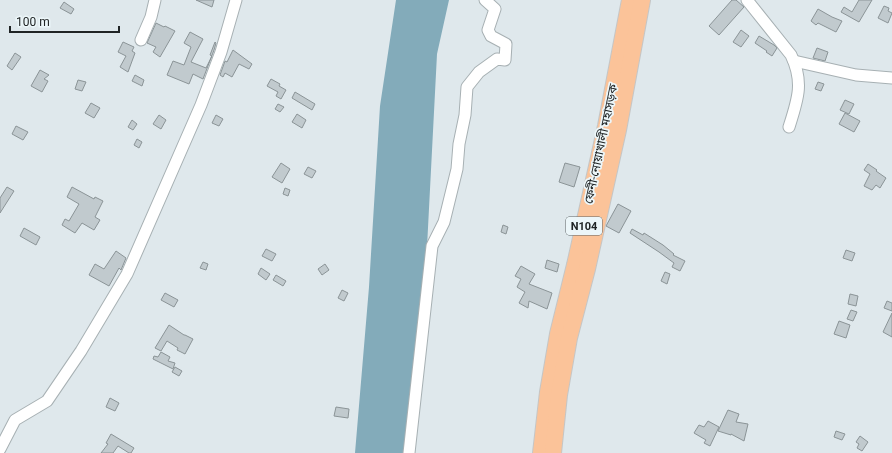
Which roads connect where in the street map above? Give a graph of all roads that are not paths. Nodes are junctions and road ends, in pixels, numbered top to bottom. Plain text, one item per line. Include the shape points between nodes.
1 (155, 0) edge
2 (236, 0) edge
3 (485, 0) edge
4 (630, 0) edge
5 (642, 0) edge
6 (747, 0) edge
7 (141, 40) dead end
8 (794, 61) junction
9 (892, 78) edge
10 (789, 127) dead end
11 (0, 449) edge
12 (409, 453) edge
13 (542, 453) edge
14 (553, 453) edge

1 - 7 street
2 - 11 street via 201,105 127,274 81,351 47,401 15,420
3 - 12 street via 494,9 488,30 491,36 506,44 505,60 497,59 479,72 467,87 457,169 444,222 432,246
4 - 13 highway, ফেনী-নোয়াখালী মহাসড়ক / N104 via 606,126 558,334 548,392
5 - 14 highway, ফেনী-নোয়াখালী মহাসড়ক / N104 via 618,130 569,338 559,395
6 - 8 street
8 - 9 street via 856,75
8 - 10 street via 799,86

